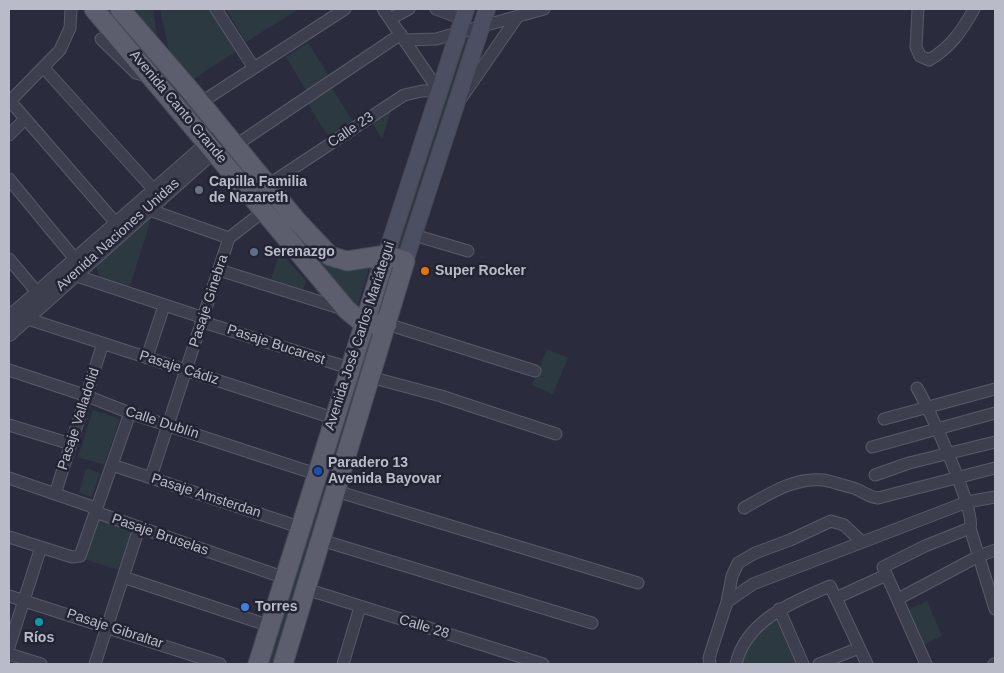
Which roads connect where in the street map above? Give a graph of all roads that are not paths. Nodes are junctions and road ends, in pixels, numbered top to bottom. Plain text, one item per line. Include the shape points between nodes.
1 (71, 9) edge
2 (94, 9) edge
3 (120, 9) edge
4 (216, 9) edge
5 (345, 9) edge
6 (383, 9) edge
7 (409, 9) edge
8 (436, 9) edge
9 (487, 9) edge
10 (544, 9) edge
11 (918, 9) edge
12 (974, 9) edge
13 (518, 16) junction
14 (390, 19) junction
15 (462, 20) edge
16 (482, 25) junction
17 (403, 37) junction
18 (100, 39) dead end
19 (43, 67) junction
20 (254, 68) junction
21 (149, 73) junction
22 (439, 91) junction
23 (200, 103) junction
24 (454, 109) junction
25 (24, 120) junction
26 (9, 135) edge
27 (229, 137) junction
28 (211, 146) junction
29 (9, 179) edge
30 (268, 185) junction
31 (153, 189) junction
32 (147, 209) junction
33 (265, 210) junction
34 (115, 222) junction
35 (414, 235) junction
36 (229, 238) junction
37 (468, 251) dead end
38 (386, 255) junction
39 (9, 259) edge
40 (405, 261) junction
41 (71, 267) junction
42 (219, 270) junction
43 (37, 292) junction
44 (164, 306) junction
45 (347, 310) junction
46 (9, 318) edge
47 (25, 318) junction
48 (203, 320) junction
49 (364, 324) junction
50 (387, 324) junction
51 (9, 334) edge
52 (103, 343) junction
53 (147, 357) junction
54 (349, 368) junction
55 (9, 370) edge
56 (187, 370) junction
57 (535, 372) dead end
58 (370, 377) junction
59 (917, 388) dead end
60 (995, 389) edge
61 (87, 396) junction
62 (929, 407) junction
63 (130, 413) junction
64 (995, 413) edge
65 (333, 418) junction
66 (884, 419) dead end
67 (9, 425) edge
68 (168, 426) junction
69 (938, 430) junction
70 (556, 434) dead end
71 (995, 442) edge
72 (71, 444) junction
73 (872, 447) dead end
74 (947, 454) junction
75 (112, 465) junction
76 (995, 468) edge
77 (316, 474) junction
78 (876, 475) dead end
79 (151, 477) junction
80 (9, 478) edge
81 (958, 478) junction
82 (336, 491) junction
83 (56, 494) junction
84 (995, 497) edge
85 (967, 502) junction
86 (744, 508) dead end
87 (96, 510) junction
88 (299, 527) junction
89 (139, 528) junction
90 (970, 528) junction
91 (9, 537) edge
92 (321, 540) junction
93 (862, 542) junction
94 (41, 547) junction
95 (995, 550) edge
96 (979, 556) junction
97 (886, 575) junction
98 (123, 578) junction
99 (285, 578) junction
100 (638, 583) dead end
101 (306, 589) junction
102 (9, 596) edge
103 (836, 598) junction
104 (898, 599) junction
105 (24, 600) junction
106 (727, 602) junction
107 (360, 607) junction
108 (779, 609) junction
109 (995, 609) edge
110 (592, 623) dead end
111 (106, 626) junction
112 (270, 626) junction
113 (9, 647) edge
114 (859, 648) junction
115 (9, 654) edge
116 (41, 664) edge
117 (95, 664) edge
118 (220, 664) edge
119 (258, 664) edge
120 (283, 664) edge
121 (342, 664) edge
122 (543, 664) edge
123 (710, 664) edge
124 (736, 664) edge
125 (802, 664) edge
126 (819, 664) edge
127 (867, 664) edge
128 (926, 664) edge

1 - 19 street via 70,28 60,50
2 - 21 main road, Avenida Canto Grande
3 - 23 main road, Avenida Canto Grande
4 - 20 street
5 - 20 street
6 - 14 street
7 - 14 street
8 - 15 street
9 - 16 main road, Avenida José Carlos Mariátegui
10 - 13 street
11 - 12 street via 916,47 920,56 929,60 948,47
13 - 16 street
13 - 24 street
14 - 17 street
15 - 16 street
15 - 17 street via 436,39
15 - 22 main road, Avenida José Carlos Mariátegui
16 - 24 main road, Avenida José Carlos Mariátegui
17 - 22 street
17 - 27 street
18 - 21 street via 136,73
19 - 25 street via 10,101
19 - 31 street
20 - 23 street
21 - 28 main road, Avenida Canto Grande
22 - 30 street, Calle 23 via 422,90 404,95
22 - 38 main road, Avenida José Carlos Mariátegui
23 - 27 main road, Avenida Canto Grande
24 - 35 main road, Avenida José Carlos Mariátegui
25 - 26 street
25 - 34 street
27 - 28 street, Avenida Naciones Unidas
27 - 30 main road, Avenida Canto Grande
28 - 31 street, Avenida Naciones Unidas
28 - 32 street, Avenida Naciones Unidas
28 - 33 main road, Avenida Canto Grande
29 - 41 street
30 - 38 main road, Avenida Canto Grande via 330,256 347,261
31 - 34 street, Avenida Naciones Unidas
32 - 36 street
32 - 41 street, Avenida Naciones Unidas
33 - 36 street
33 - 45 main road, Avenida Canto Grande
34 - 41 street, Avenida Naciones Unidas
35 - 37 street
35 - 40 main road, Avenida José Carlos Mariátegui
36 - 42 street, Pasaje Ginebra
38 - 40 main road, Avenida Canto Grande
38 - 49 main road, Avenida José Carlos Mariátegui
39 - 43 street
40 - 50 main road, Avenida José Carlos Mariátegui
41 - 43 street, Avenida Naciones Unidas
41 - 44 street, Pasaje Bucarest
41 - 47 street, Avenida Naciones Unidas
42 - 45 street
42 - 48 street, Pasaje Ginebra
43 - 46 street, Avenida Naciones Unidas
44 - 48 street, Pasaje Bucarest
44 - 53 street
45 - 49 main road, Avenida Canto Grande
47 - 51 street, Avenida Naciones Unidas
47 - 52 street, Pasaje Cádiz
48 - 54 street, Pasaje Bucarest
48 - 56 street, Pasaje Ginebra
49 - 50 main road
49 - 54 main road, Avenida José Carlos Mariátegui
50 - 57 street
50 - 58 main road, Avenida José Carlos Mariátegui
52 - 53 street, Pasaje Cádiz
52 - 61 street, Pasaje Valladolid
53 - 56 street, Pasaje Cádiz
54 - 65 main road, Avenida José Carlos Mariátegui
55 - 61 street, Calle Dublín
56 - 65 street, Pasaje Cádiz
56 - 68 street, Pasaje Ginebra
58 - 70 street via 441,396
58 - 82 main road, Avenida José Carlos Mariátegui
59 - 62 street
60 - 62 street
61 - 63 street, Calle Dublín
61 - 72 street, Pasaje Valladolid
62 - 66 street
62 - 69 street
63 - 68 street, Calle Dublín
63 - 75 street
64 - 69 street
65 - 77 main road, Avenida José Carlos Mariátegui
67 - 72 street
68 - 77 street, Calle Dublín
68 - 79 street, Pasaje Ginebra
69 - 73 street
69 - 74 street
71 - 74 street
72 - 83 street, Pasaje Valladolid
74 - 78 street
74 - 81 street
75 - 79 street, Pasaje Amsterdan
75 - 87 street
76 - 81 street
77 - 88 main road, Avenida José Carlos Mariátegui
79 - 88 street, Pasaje Amsterdan
80 - 83 street, Pasaje Bruselas
81 - 85 street
81 - 86 street via 878,498 826,480 811,479 789,484
82 - 92 main road, Avenida José Carlos Mariátegui
82 - 100 street
83 - 87 street, Pasaje Bruselas
84 - 85 street
85 - 90 street
85 - 93 street
87 - 89 street, Pasaje Bruselas
87 - 94 street via 80,556 72,557
88 - 99 main road, Avenida José Carlos Mariátegui
89 - 98 street
89 - 99 street, Pasaje Bruselas
90 - 96 street
90 - 97 street via 883,567
91 - 94 street
92 - 101 main road, Avenida José Carlos Mariátegui
92 - 110 street
93 - 106 street via 753,584
93 - 106 street via 844,525 831,521 763,549 738,563 728,588
94 - 105 street
95 - 96 street
96 - 104 street
96 - 109 street
97 - 103 street
97 - 104 street
98 - 111 street
98 - 112 street
99 - 112 main road, Avenida José Carlos Mariátegui
101 - 107 street, Calle 28
101 - 120 main road, Avenida José Carlos Mariátegui
102 - 105 street, Pasaje Gibraltar
103 - 108 street via 830,586
103 - 114 street
104 - 128 street
105 - 111 street, Pasaje Gibraltar
105 - 113 street
106 - 123 street via 709,658
107 - 121 street
107 - 122 street, Calle 28
108 - 124 street via 744,643
108 - 125 street
111 - 117 street
111 - 118 street, Pasaje Gibraltar
112 - 119 main road, Avenida José Carlos Mariátegui
114 - 126 street
114 - 127 street
115 - 116 street

